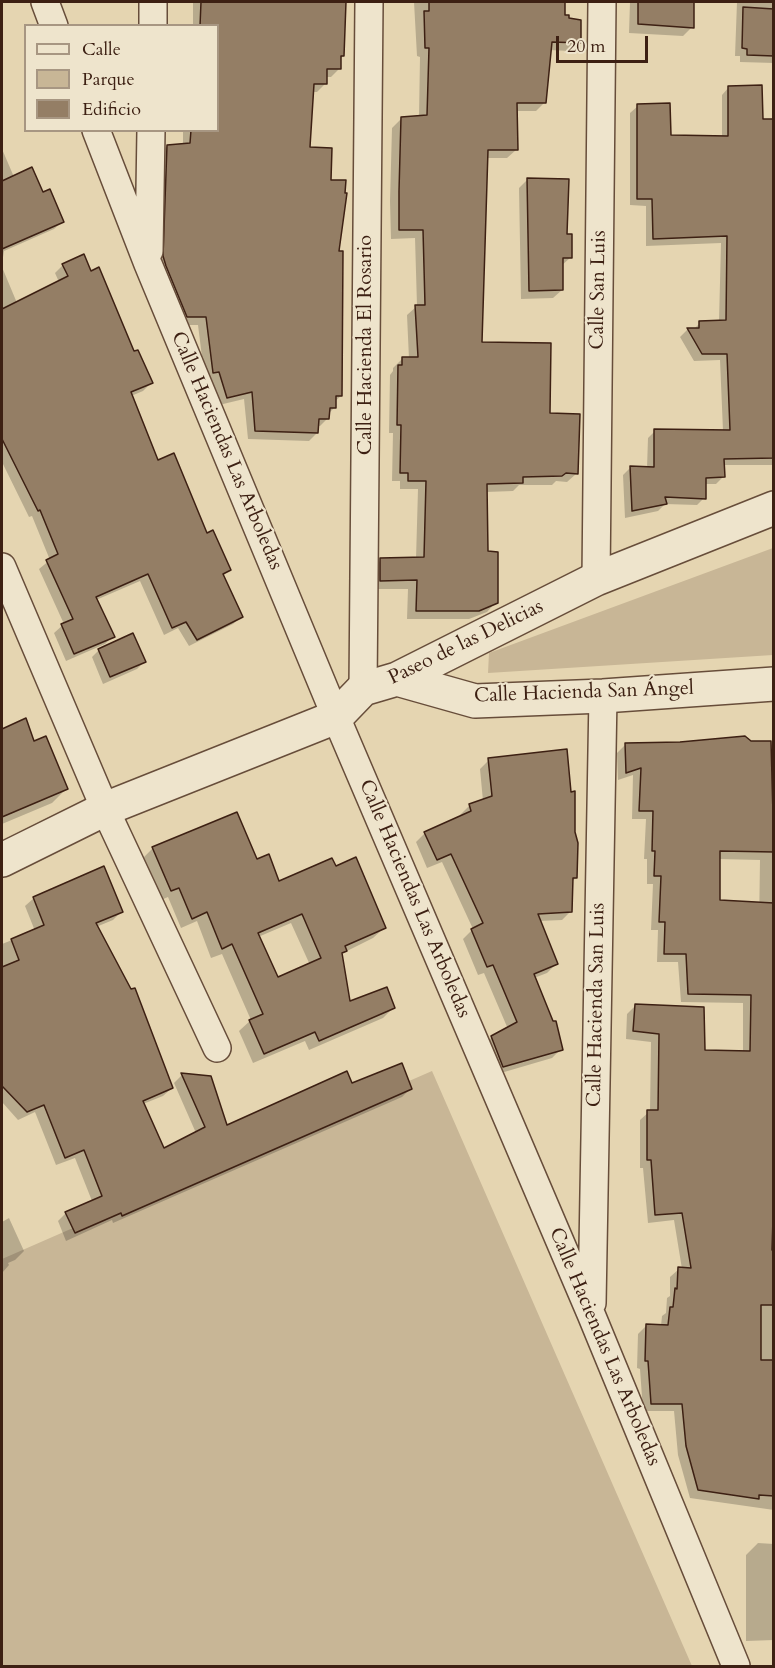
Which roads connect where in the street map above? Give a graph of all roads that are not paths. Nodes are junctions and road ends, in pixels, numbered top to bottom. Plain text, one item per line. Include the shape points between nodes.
1 (45, 2) edge
2 (153, 2) edge
3 (369, 2) edge
4 (602, 2) edge
5 (53, 24) edge
6 (153, 24) edge
7 (97, 132) edge
8 (151, 132) edge
9 (148, 264) junction
10 (774, 508) edge
11 (2, 567) edge
12 (596, 579) junction
13 (397, 679) junction
14 (774, 684) edge
15 (363, 689) junction
16 (603, 696) junction
17 (336, 717) junction
18 (105, 809) junction
19 (2, 860) edge
20 (216, 1048) dead end
21 (591, 1314) junction
22 (736, 1666) edge

1 - 5 street
2 - 6 street
3 - 15 street, Calle Hacienda El Rosario
4 - 12 street, Calle San Luis
7 - 9 street, Calle Haciendas Las Arboledas
8 - 9 street
9 - 17 street, Calle Haciendas Las Arboledas
10 - 12 street, Paseo de las Delicias
11 - 18 street
12 - 13 street, Paseo de las Delicias
13 - 15 street, Paseo de las Delicias
13 - 16 street, Calle Hacienda San Ángel via 476,701
14 - 16 street, Calle Hacienda San Ángel
15 - 17 street, Paseo de las Delicias
16 - 21 street, Calle Hacienda San Luis
17 - 18 street, Paseo de las Delicias
17 - 21 street, Calle Haciendas Las Arboledas
18 - 19 street, Paseo de las Delicias
18 - 20 street
21 - 22 street, Calle Haciendas Las Arboledas

